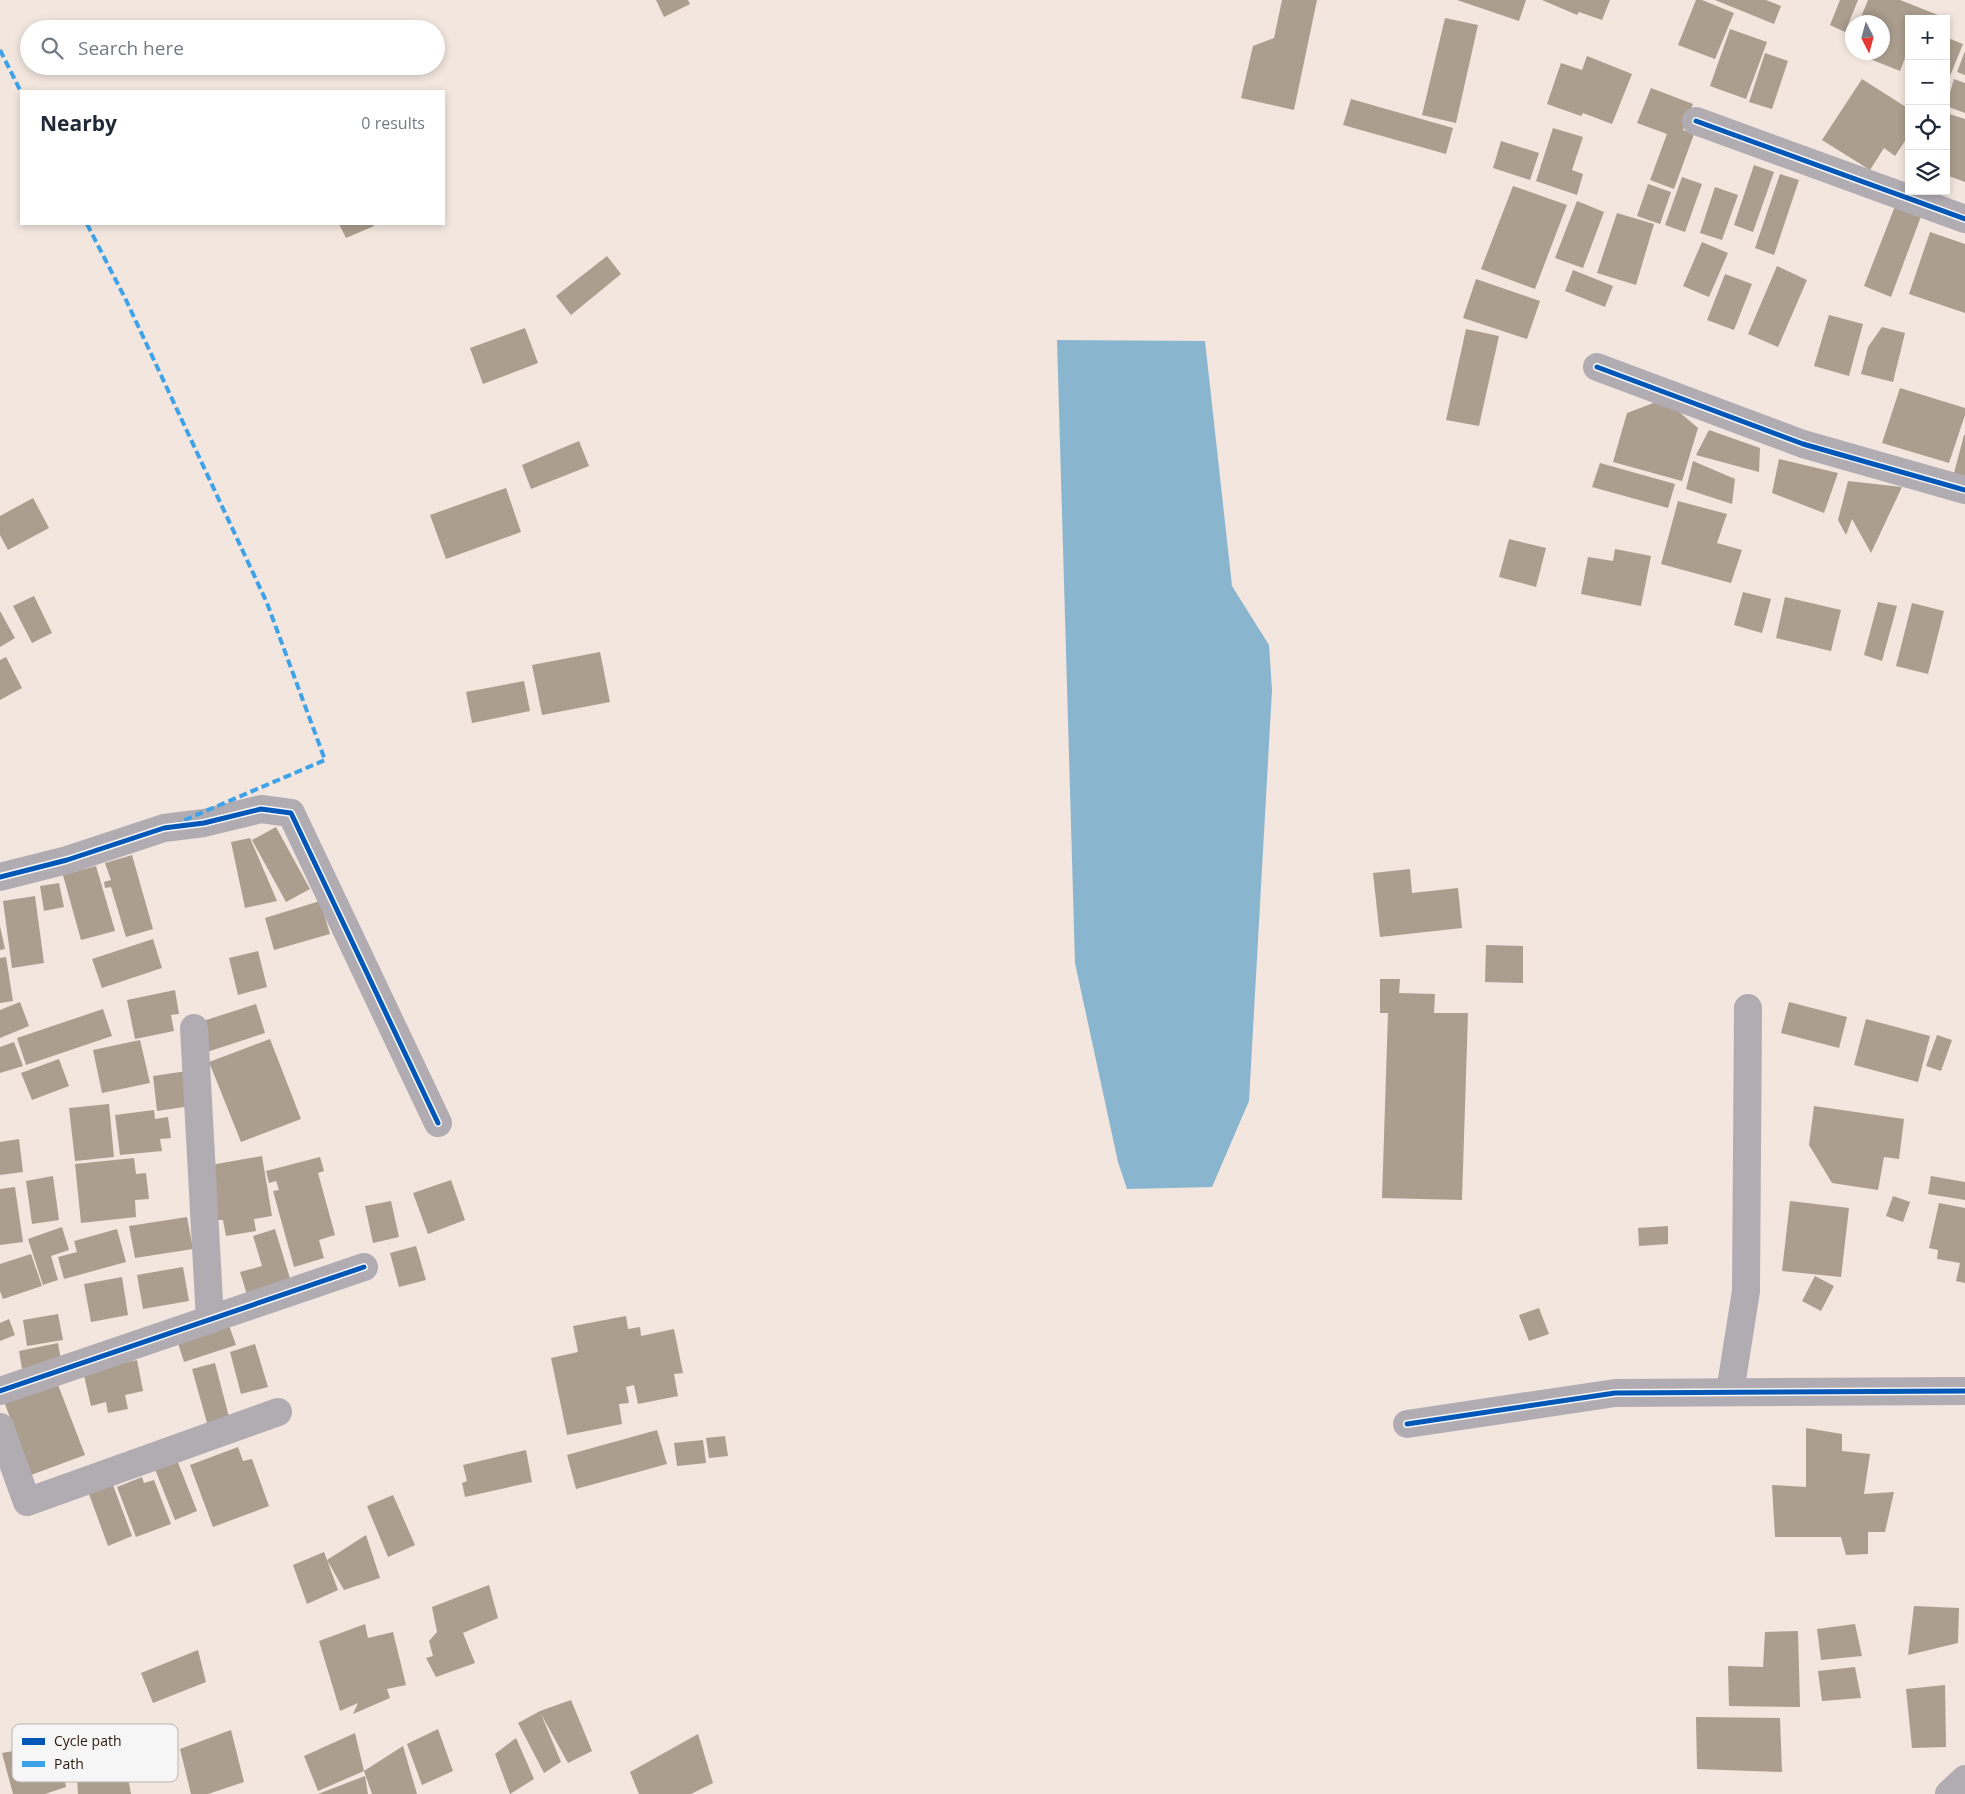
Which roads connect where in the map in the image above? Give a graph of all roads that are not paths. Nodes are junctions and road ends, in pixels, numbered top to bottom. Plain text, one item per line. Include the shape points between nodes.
1 (1696, 121) dead end
2 (1965, 219) edge
3 (1598, 367) dead end
4 (1965, 490) edge
5 (0, 877) edge
6 (1748, 1008) dead end
7 (194, 1028) dead end
8 (438, 1123) dead end
9 (364, 1267) dead end
10 (210, 1320) junction
11 (0, 1391) edge
12 (1965, 1391) edge
13 (1730, 1392) junction
14 (278, 1412) dead end
15 (1407, 1424) dead end
16 (0, 1428) edge
17 (1965, 1779) edge
18 (1949, 1794) edge

1 - 2 street
3 - 4 street via 1803,444
5 - 8 street via 67,860 164,828 204,823 261,809 292,813
6 - 13 street via 1746,1291
7 - 10 street
9 - 10 street
10 - 11 street
12 - 13 street
13 - 15 street via 1615,1393
14 - 16 street via 26,1502
17 - 18 street

